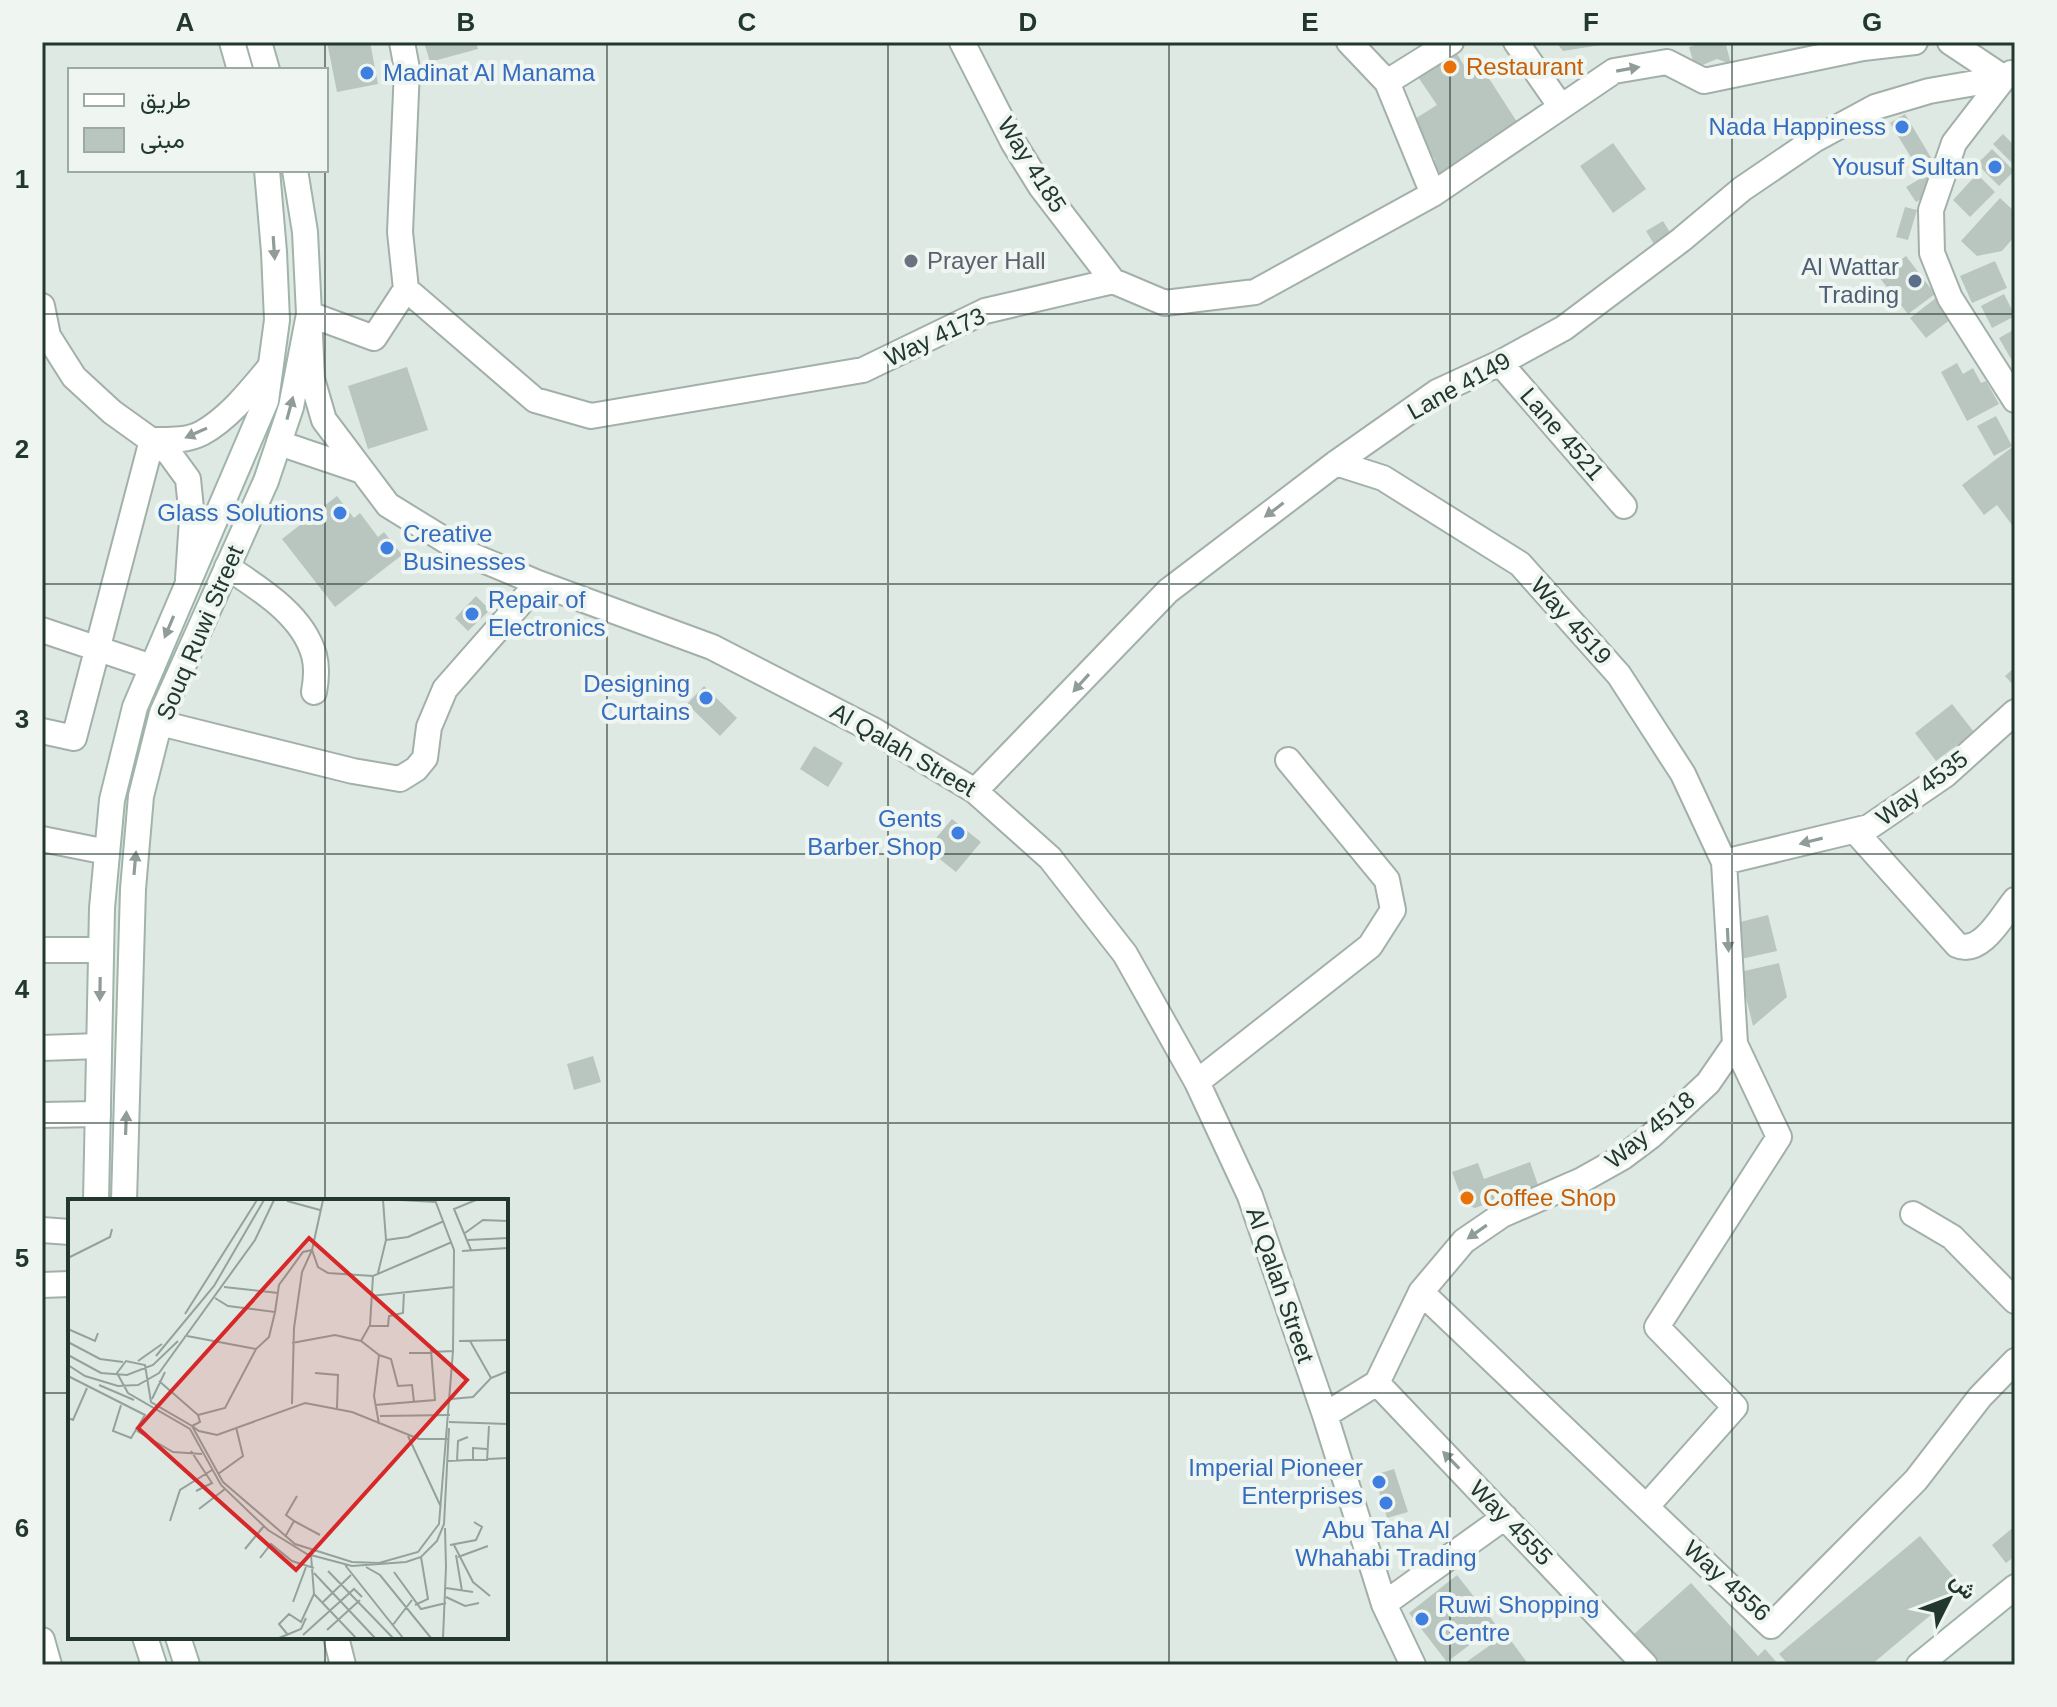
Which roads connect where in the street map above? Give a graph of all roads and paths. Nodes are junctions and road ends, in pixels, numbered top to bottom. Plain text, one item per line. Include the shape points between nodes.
1 (232, 42) edge
2 (259, 42) edge
3 (402, 42) edge
4 (962, 42) edge
5 (1349, 42) edge
6 (1451, 42) edge
7 (1516, 42) edge
8 (1915, 42) edge
9 (1950, 42) edge
10 (1862, 45) edge
11 (239, 68) edge
12 (266, 68) edge
13 (2009, 74) edge
14 (1387, 82) junction
15 (1561, 107) junction
16 (267, 172) edge
17 (295, 172) edge
18 (1433, 194) junction
19 (1113, 281) junction
20 (406, 289) junction
21 (42, 306) edge
22 (309, 314) junction
23 (1500, 363) junction
24 (270, 367) junction
25 (2015, 400) edge
26 (152, 440) junction
27 (279, 443) junction
28 (1336, 463) junction
29 (362, 471) junction
30 (1624, 506) dead end
31 (227, 567) junction
32 (188, 583) junction
33 (538, 583) junction
34 (42, 630) edge
35 (97, 648) junction
36 (152, 667) junction
37 (314, 692) dead end
38 (2015, 712) edge
39 (160, 723) junction
40 (42, 731) edge
41 (1288, 760) dead end
42 (975, 791) junction
43 (1855, 831) junction
44 (42, 839) edge
45 (107, 852) junction
46 (1724, 862) junction
47 (2015, 900) edge
48 (42, 950) edge
49 (101, 950) junction
50 (1735, 1044) junction
51 (99, 1046) junction
52 (42, 1048) edge
53 (1197, 1082) junction
54 (98, 1114) junction
55 (42, 1115) edge
56 (96, 1199) edge
57 (124, 1199) edge
58 (1913, 1214) dead end
59 (42, 1230) edge
60 (68, 1232) edge
61 (68, 1284) edge
62 (42, 1285) edge
63 (1421, 1292) junction
64 (2015, 1301) edge
65 (2015, 1361) edge
66 (1377, 1383) junction
67 (1325, 1415) junction
68 (1647, 1506) junction
69 (1505, 1517) junction
70 (2015, 1587) edge
71 (1384, 1604) junction
72 (146, 1639) edge
73 (179, 1639) edge
74 (336, 1639) edge
75 (42, 1640) edge
76 (1406, 1661) edge
77 (49, 1665) edge
78 (154, 1665) edge
79 (187, 1665) edge
80 (343, 1665) edge
81 (1645, 1665) edge
82 (1919, 1665) edge

1 - 11 street
2 - 12 street
3 - 20 street via 407,69 400,232
4 - 19 street, Way 4185 via 1041,187
5 - 14 street
6 - 14 street
7 - 15 street
8 - 10 street
9 - 13 street
15 -> 10 street via 1614,71 1667,62 1704,81
13 - 23 street, Lane 4149 via 1875,107 1814,140 1742,189 1564,328
13 - 25 street via 1954,143 1931,210 1931,225 1932,253 1950,298
14 - 18 street
15 - 18 street
16 -> 24 street, Souq Ruwi Street via 277,320
17 - 22 street, Souq Ruwi Street
18 - 19 street via 1255,292 1165,303
19 - 20 street, Way 4173 via 985,311 863,370 591,416 535,400
20 - 22 street via 374,338
21 - 26 street via 48,336 74,377
27 -> 22 street, Souq Ruwi Street
22 - 29 street, Al Qalah Street via 312,379 324,420
23 - 28 street, Lane 4149 via 1437,392
23 - 30 street, Lane 4521
24 -> 26 street via 248,394 202,433
24 - 32 street, Souq Ruwi Street via 266,401
26 - 32 street via 188,479
26 - 35 street
27 - 29 street
27 - 31 street, Souq Ruwi Street
28 -> 42 street, Lane 4149 via 1168,591
28 - 46 street, Way 4519 via 1383,478 1520,564 1619,675 1683,774
29 - 33 street, Al Qalah Street via 388,505 466,553
31 - 37 street via 265,592 300,627 314,655
31 - 39 street, Souq Ruwi Street
32 -> 36 street, Souq Ruwi Street
33 - 39 street via 445,689 429,727 425,758 400,779
33 - 42 street, Al Qalah Street via 712,647 875,731
34 - 35 street
35 - 36 street
35 - 40 street via 74,738
36 - 45 street, Souq Ruwi Street via 135,707 112,800
38 - 43 street, Way 4535 via 1945,775
57 -> 39 street, Souq Ruwi Street via 133,889 141,796
41 - 53 street via 1387,880 1393,910 1370,946
42 - 53 street, Al Qalah Street via 1050,858 1125,954
43 -> 46 street, Way 4535
43 - 47 street via 1963,948 1981,941
44 - 45 street
45 - 49 street, Souq Ruwi Street
46 -> 50 street
48 - 49 street
49 -> 51 street, Souq Ruwi Street
50 -> 63 street, Way 4518 via 1708,1083 1651,1136 1582,1180 1502,1215 1464,1241
50 - 68 street via 1779,1137 1657,1327 1735,1407
51 - 52 street
51 - 54 street, Souq Ruwi Street
53 - 67 street, Al Qalah Street via 1250,1196
54 - 55 street
54 - 56 street, Souq Ruwi Street
58 - 64 street via 1952,1237
59 - 60 street
61 - 62 street
63 - 66 street, Way 4518
63 - 68 street, Way 4556
65 - 68 street, Way 4556 via 1916,1480 1771,1626
66 - 67 street
69 -> 66 street, Way 4555
67 - 71 street, Al Qalah Street
69 - 71 street
69 - 81 street, Way 4555
70 - 82 street
71 - 76 street, Al Qalah Street
72 - 78 street
73 - 79 street
74 - 80 street
75 - 77 street

